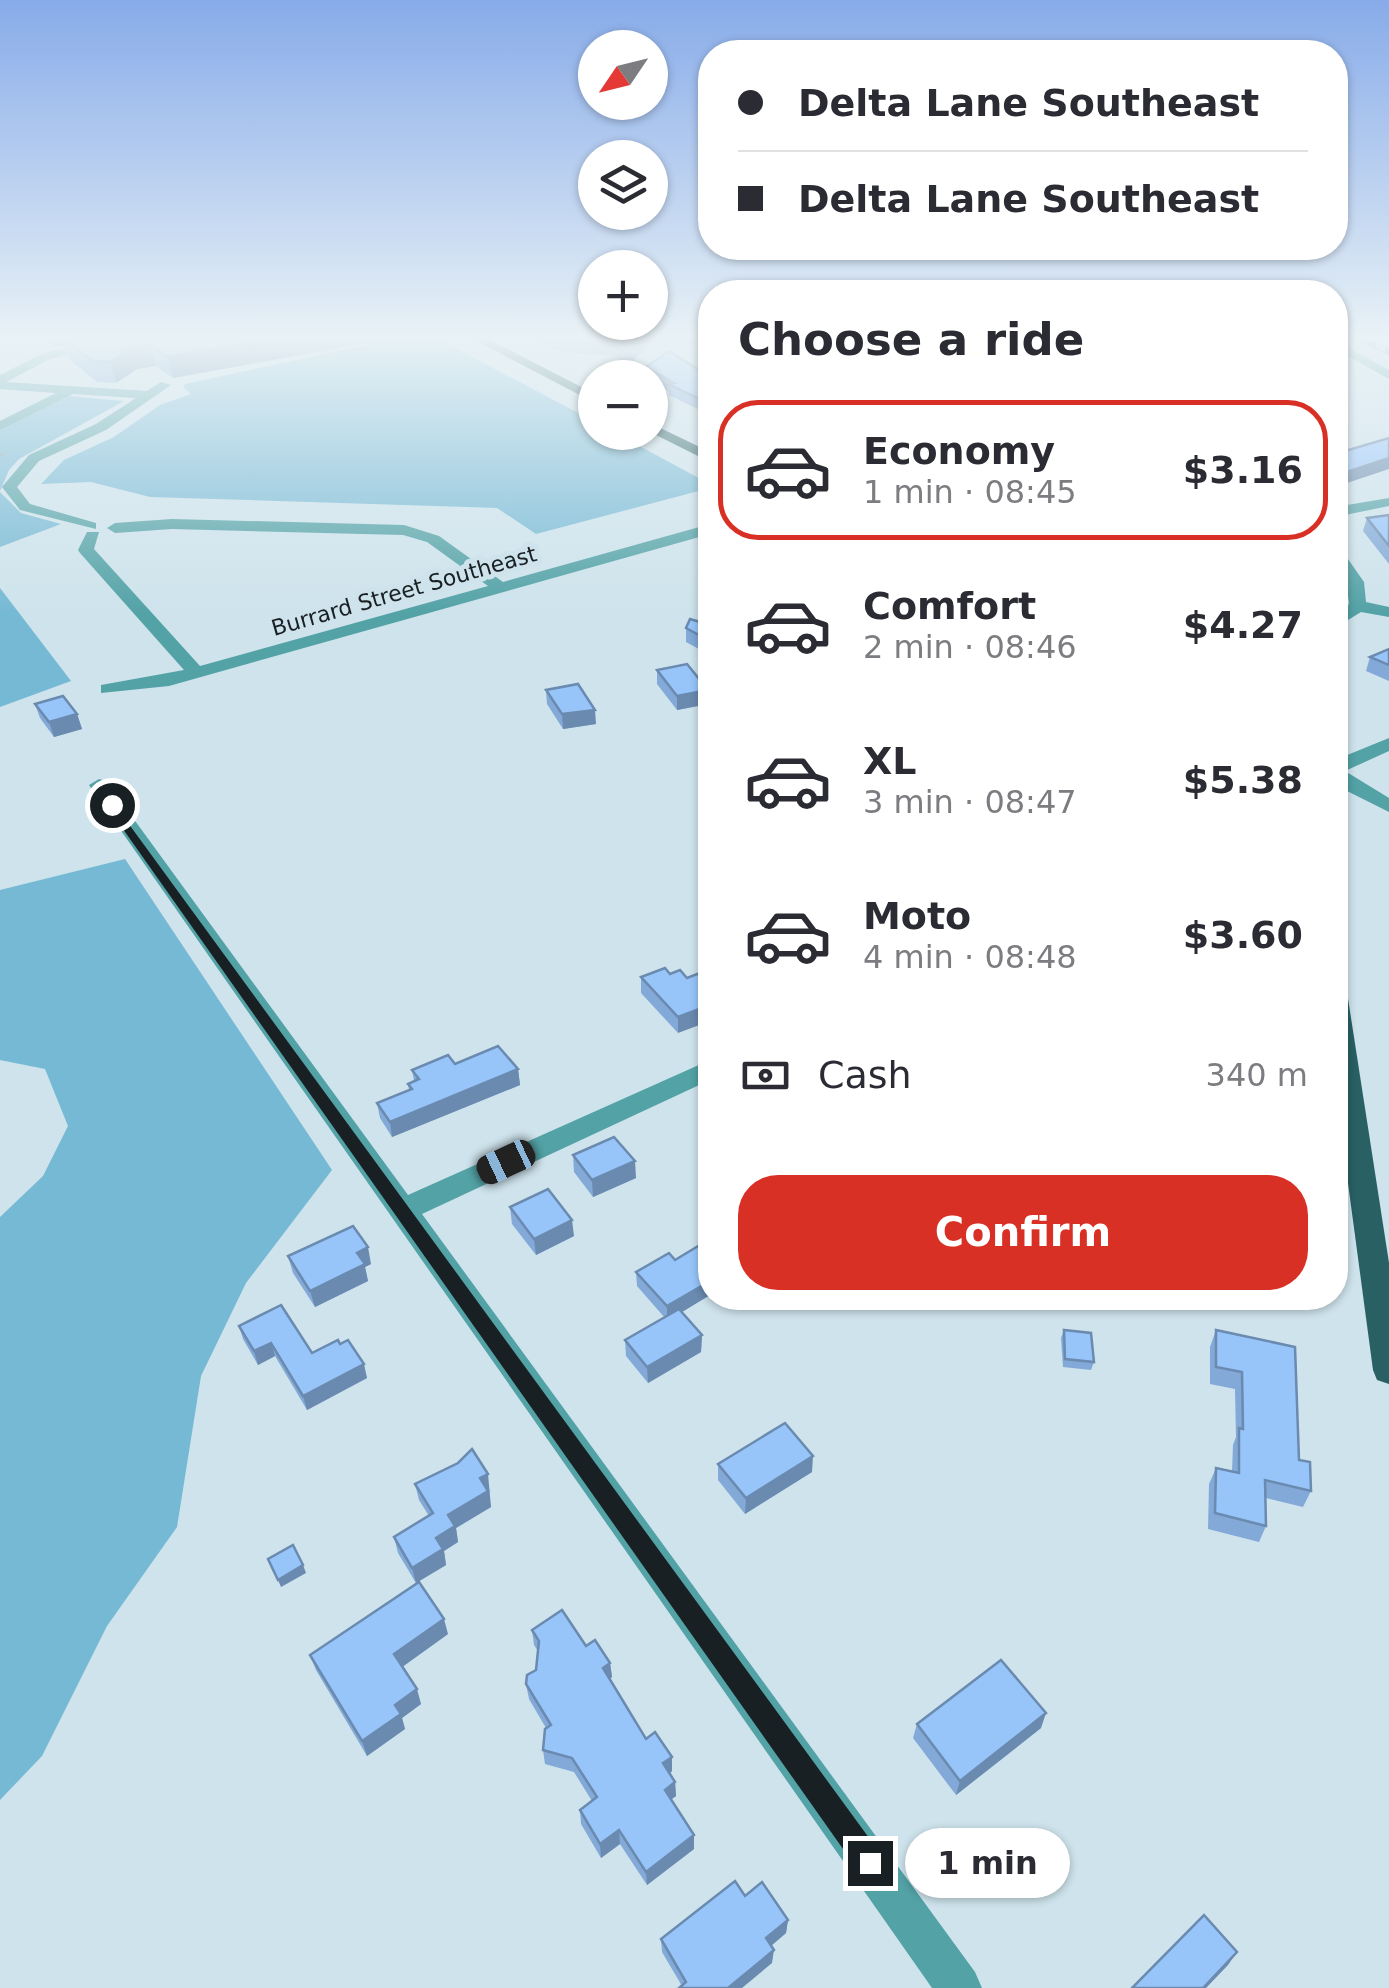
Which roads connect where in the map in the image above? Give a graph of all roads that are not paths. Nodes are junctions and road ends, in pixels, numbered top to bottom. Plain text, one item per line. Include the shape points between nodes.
1 (97, 429) edge
2 (668, 436) edge
3 (698, 452) edge
4 (1389, 502) edge
5 (1348, 510) edge
6 (92, 530) junction
7 (698, 532) edge
8 (1348, 571) edge
9 (500, 587) junction
10 (1358, 606) junction
11 (1389, 612) edge
12 (1348, 614) edge
13 (196, 672) junction
14 (108, 689) dead end
15 (1389, 744) edge
16 (1348, 764) edge
17 (98, 786) dead end
18 (1348, 786) edge
19 (1389, 806) edge
20 (698, 1074) edge
21 (1348, 1083) edge
22 (405, 1209) junction
23 (1389, 1370) edge
24 (959, 1988) edge

1 - 6 street via 34,458 9,487 25,507
2 - 3 main road
4 - 5 street
6 - 9 street via 108,524 404,530 432,539
6 - 13 street via 86,550
7 - 9 street, Burrard Street Southeast
8 - 10 street
9 - 13 street, Burrard Street Southeast
10 - 11 street
10 - 12 street
13 - 14 street, Burrard Street Southeast
15 - 16 street
17 - 22 street
18 - 19 street
20 - 22 street
21 - 23 main road
22 - 24 street

